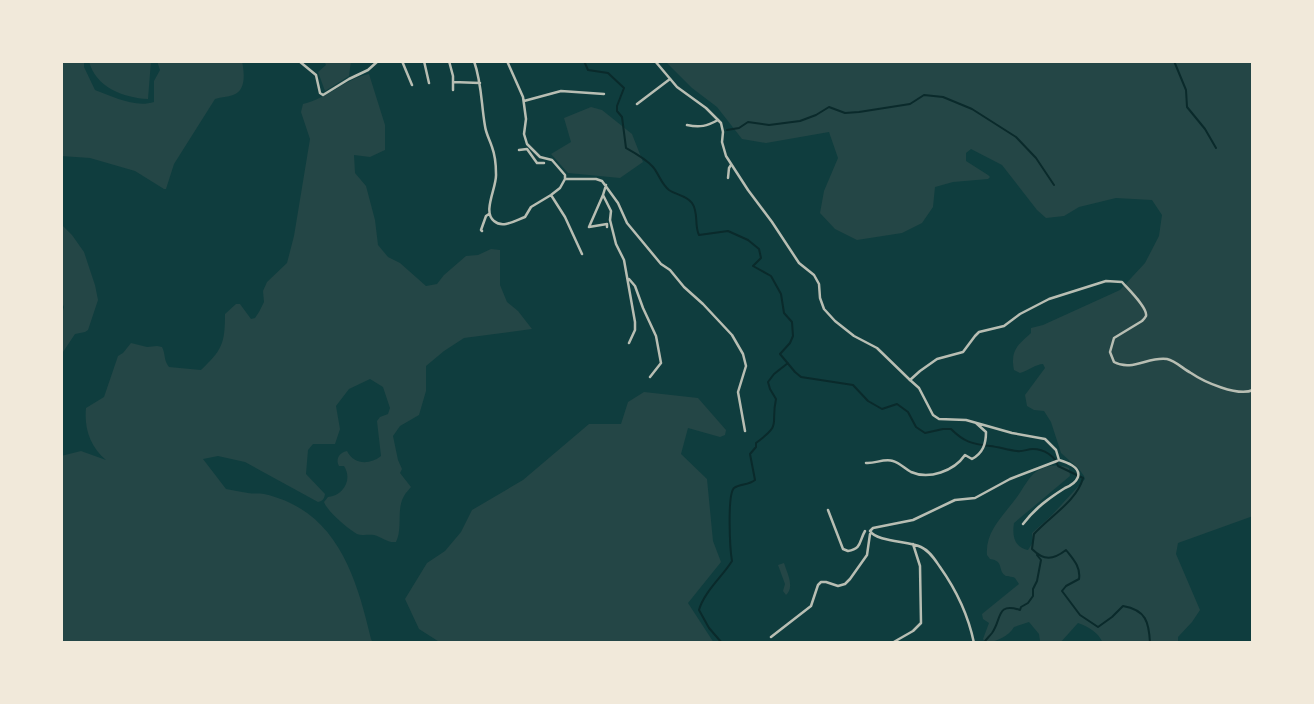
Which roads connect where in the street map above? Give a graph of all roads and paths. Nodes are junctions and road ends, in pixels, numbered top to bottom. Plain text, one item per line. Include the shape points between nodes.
1 (299, 61) edge
2 (378, 61) edge
3 (402, 61) edge
4 (424, 61) edge
5 (449, 61) edge
6 (474, 61) edge
7 (507, 61) edge
8 (655, 61) edge
9 (670, 79) junction
10 (453, 82) junction
11 (429, 83) dead end
12 (480, 83) junction
13 (412, 85) dead end
14 (453, 90) dead end
15 (604, 94) dead end
16 (523, 100) junction
17 (637, 104) dead end
18 (718, 120) junction
19 (687, 125) dead end
20 (519, 150) dead end
21 (544, 163) dead end
22 (732, 164) junction
23 (729, 178) dead end
24 (565, 179) junction
25 (606, 185) junction
26 (551, 195) junction
27 (603, 195) junction
28 (489, 214) junction
29 (607, 227) dead end
30 (482, 231) dead end
31 (582, 254) dead end
32 (628, 278) junction
33 (629, 343) dead end
34 (650, 377) dead end
35 (910, 380) junction
36 (1253, 390) edge
37 (975, 422) junction
38 (745, 431) dead end
39 (1057, 461) junction
40 (866, 463) dead end
41 (828, 510) dead end
42 (1023, 524) dead end
43 (865, 531) dead end
44 (870, 534) junction
45 (912, 544) junction
46 (771, 637) dead end
47 (892, 643) edge
48 (974, 643) edge
49 (1022, 643) edge
50 (1027, 643) edge

1 - 2 street via 316,75 323,95
3 - 13 street
4 - 11 street
5 - 10 street
6 - 12 street
7 - 16 street
8 - 9 street
9 - 17 street
9 - 18 street
10 - 12 street
10 - 14 street
12 - 28 street via 496,174
15 - 16 street via 561,91
16 - 24 street via 527,144 540,157 554,162
18 - 19 street via 707,126
18 - 22 street via 724,153
20 - 21 street via 527,149 537,163
22 - 23 street
22 - 35 street via 799,263 814,275 824,309 854,336 877,348
24 - 25 street via 599,180
24 - 26 street
25 - 27 street
25 - 38 street via 626,223 741,350 746,366 738,393
26 - 28 street via 531,207 525,217 505,225
26 - 31 street
27 - 29 street via 589,228
27 - 32 street
28 - 30 street
32 - 33 street via 635,322
32 - 34 street via 656,336 661,363
35 - 36 street via 937,359 963,352 979,332 1004,326 1049,299 1106,281 1122,282 1146,313 1146,318 1114,338 1110,352 1114,362 1125,366 1165,358 1212,383 1243,393
35 - 37 street via 937,418
37 - 39 street via 1045,439 1056,450
37 - 40 street via 986,432 984,447 978,456 965,455 945,471 928,476 895,461
39 - 42 street via 1074,467 1078,475
39 - 44 street via 975,498 955,500 913,520 873,528
41 - 43 street via 845,550 860,546
44 - 45 street
44 - 46 street via 867,555 850,579 838,586 821,582 811,606
45 - 47 street via 920,566 921,623
45 - 48 street via 925,548 953,584
49 - 50 street

